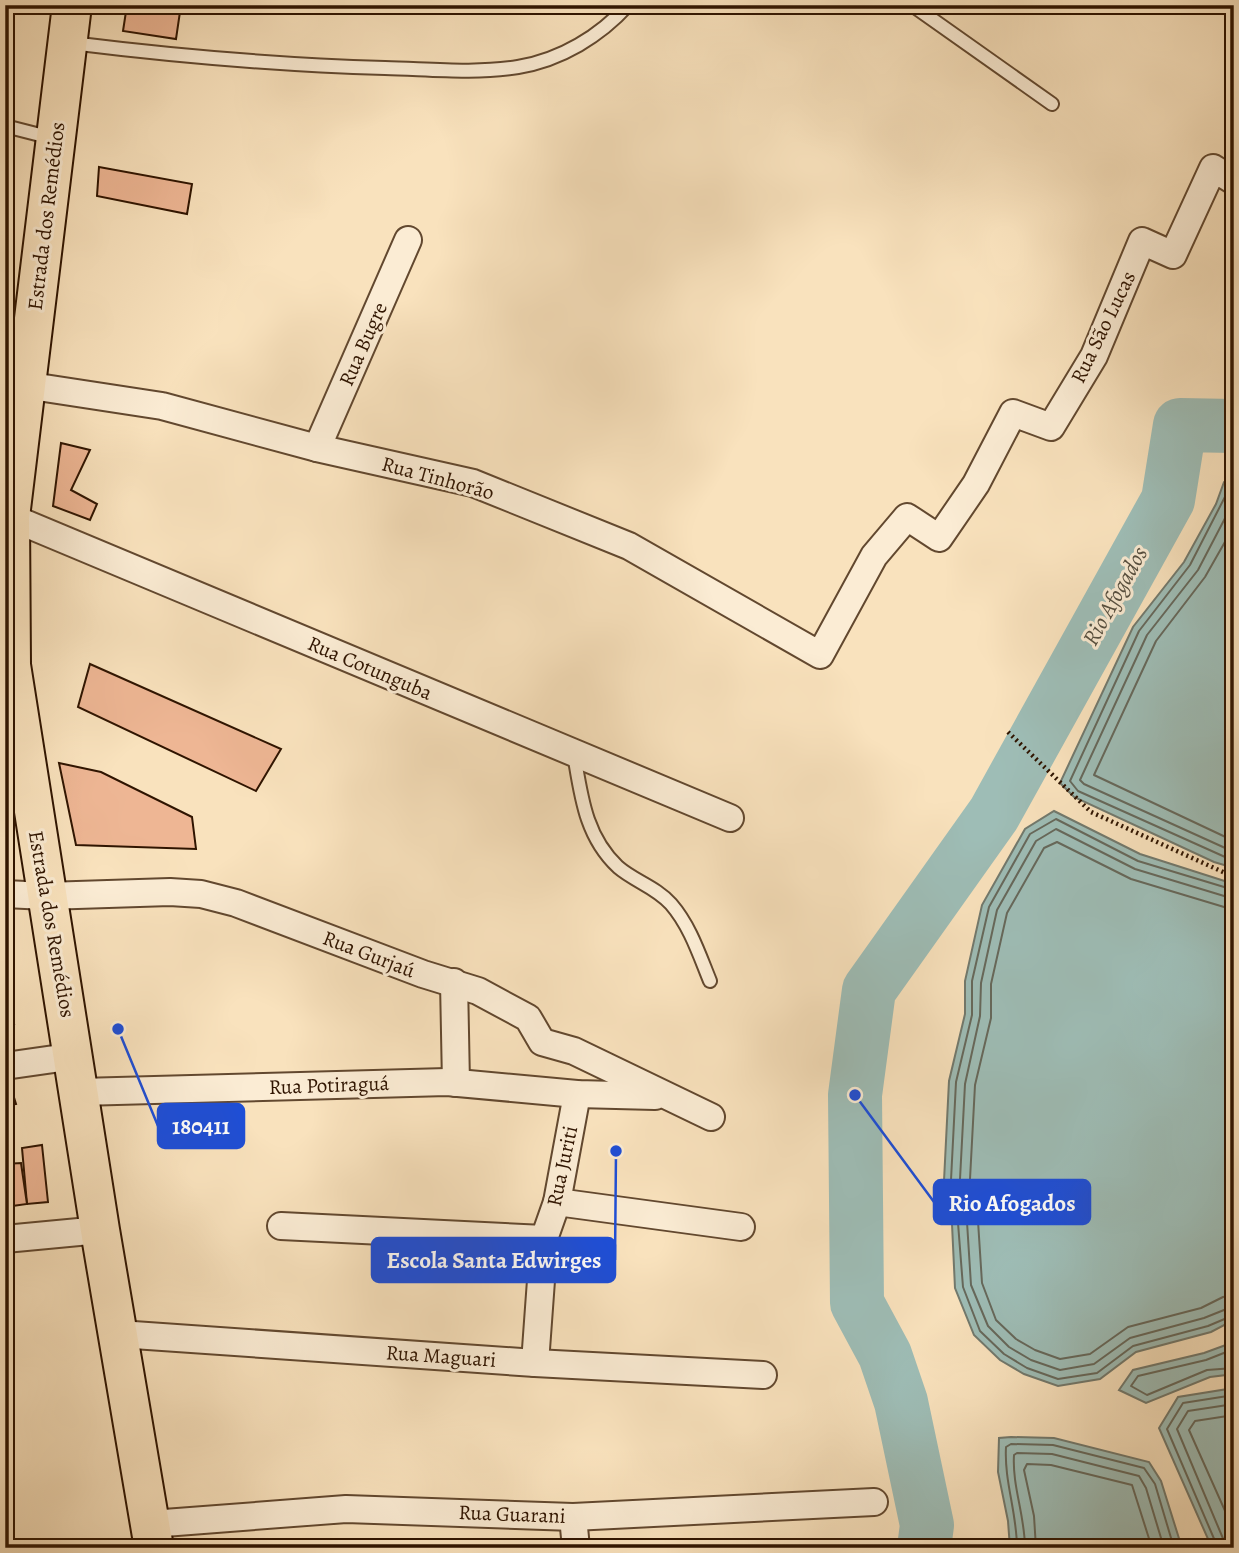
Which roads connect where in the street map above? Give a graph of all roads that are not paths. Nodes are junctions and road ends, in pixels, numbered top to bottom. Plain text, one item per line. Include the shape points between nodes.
1 (72, 5) edge
2 (628, 5) edge
3 (912, 5) edge
4 (67, 42) junction
5 (1052, 104) dead end
6 (5, 126) edge
7 (55, 138) junction
8 (1234, 181) edge
9 (408, 240) dead end
10 (16, 384) edge
11 (317, 447) junction
12 (10, 517) junction
13 (820, 655) joint
14 (574, 753) junction
15 (730, 818) dead end
16 (5, 894) edge
17 (46, 896) junction
18 (710, 981) dead end
19 (454, 982) junction
20 (5, 1066) edge
21 (78, 1074) junction
22 (456, 1083) junction
23 (577, 1094) junction
24 (664, 1097) junction
25 (711, 1117) dead end
26 (557, 1202) junction
27 (281, 1226) dead end
28 (741, 1227) dead end
29 (100, 1230) junction
30 (5, 1239) edge
31 (544, 1239) junction
32 (119, 1334) junction
33 (535, 1363) junction
34 (763, 1375) dead end
35 (874, 1502) dead end
36 (573, 1517) junction
37 (153, 1536) edge
38 (576, 1548) edge

1 - 4 main road, Estrada dos Remédios
2 - 4 lane via 599,34 558,55 480,71 245,63
3 - 5 lane
4 - 7 main road, Estrada dos Remédios
6 - 7 lane
7 - 10 main road, Estrada dos Remédios
8 - 13 street, Rua São Lucas via 1213,168 1173,255 1142,241 1094,356 1051,427 1013,413 976,484 939,538 907,517 874,556
9 - 11 street, Rua Bugre
10 - 11 street, Rua Tinhorão via 162,406
10 - 12 main road, Estrada dos Remédios
11 - 13 street, Rua Tinhorão via 473,483 629,547
12 - 14 street, Rua Cotunguba
12 - 17 main road, Estrada dos Remédios via 11,665
14 - 15 street, Rua Cotunguba
14 - 18 lane via 583,810 598,843 619,868 671,904 687,927
16 - 17 street, Rua Gurjaú
17 - 19 street, Rua Gurjaú via 201,894
17 - 21 main road, Estrada dos Remédios
19 - 22 street
19 - 24 street, Rua Gurjaú via 528,1018 542,1042 574,1051
20 - 21 street, Rua Potiraguá
21 - 22 street, Rua Potiraguá
21 - 29 main road, Estrada dos Remédios
22 - 23 street, Rua Potiraguá
23 - 24 street, Rua Gurjaú
23 - 26 street, Rua Juriti
24 - 25 street, Rua Gurjaú
26 - 28 street
26 - 31 street, Rua Juriti
27 - 31 street
29 - 30 street
29 - 32 main road, Estrada dos Remédios
31 - 33 street, Rua Juriti
32 - 33 street, Rua Maguari
32 - 37 main road, Estrada dos Remédios
33 - 34 street, Rua Maguari
35 - 36 street, Rua Guarani
36 - 37 street, Rua Guarani via 346,1509
36 - 38 street

